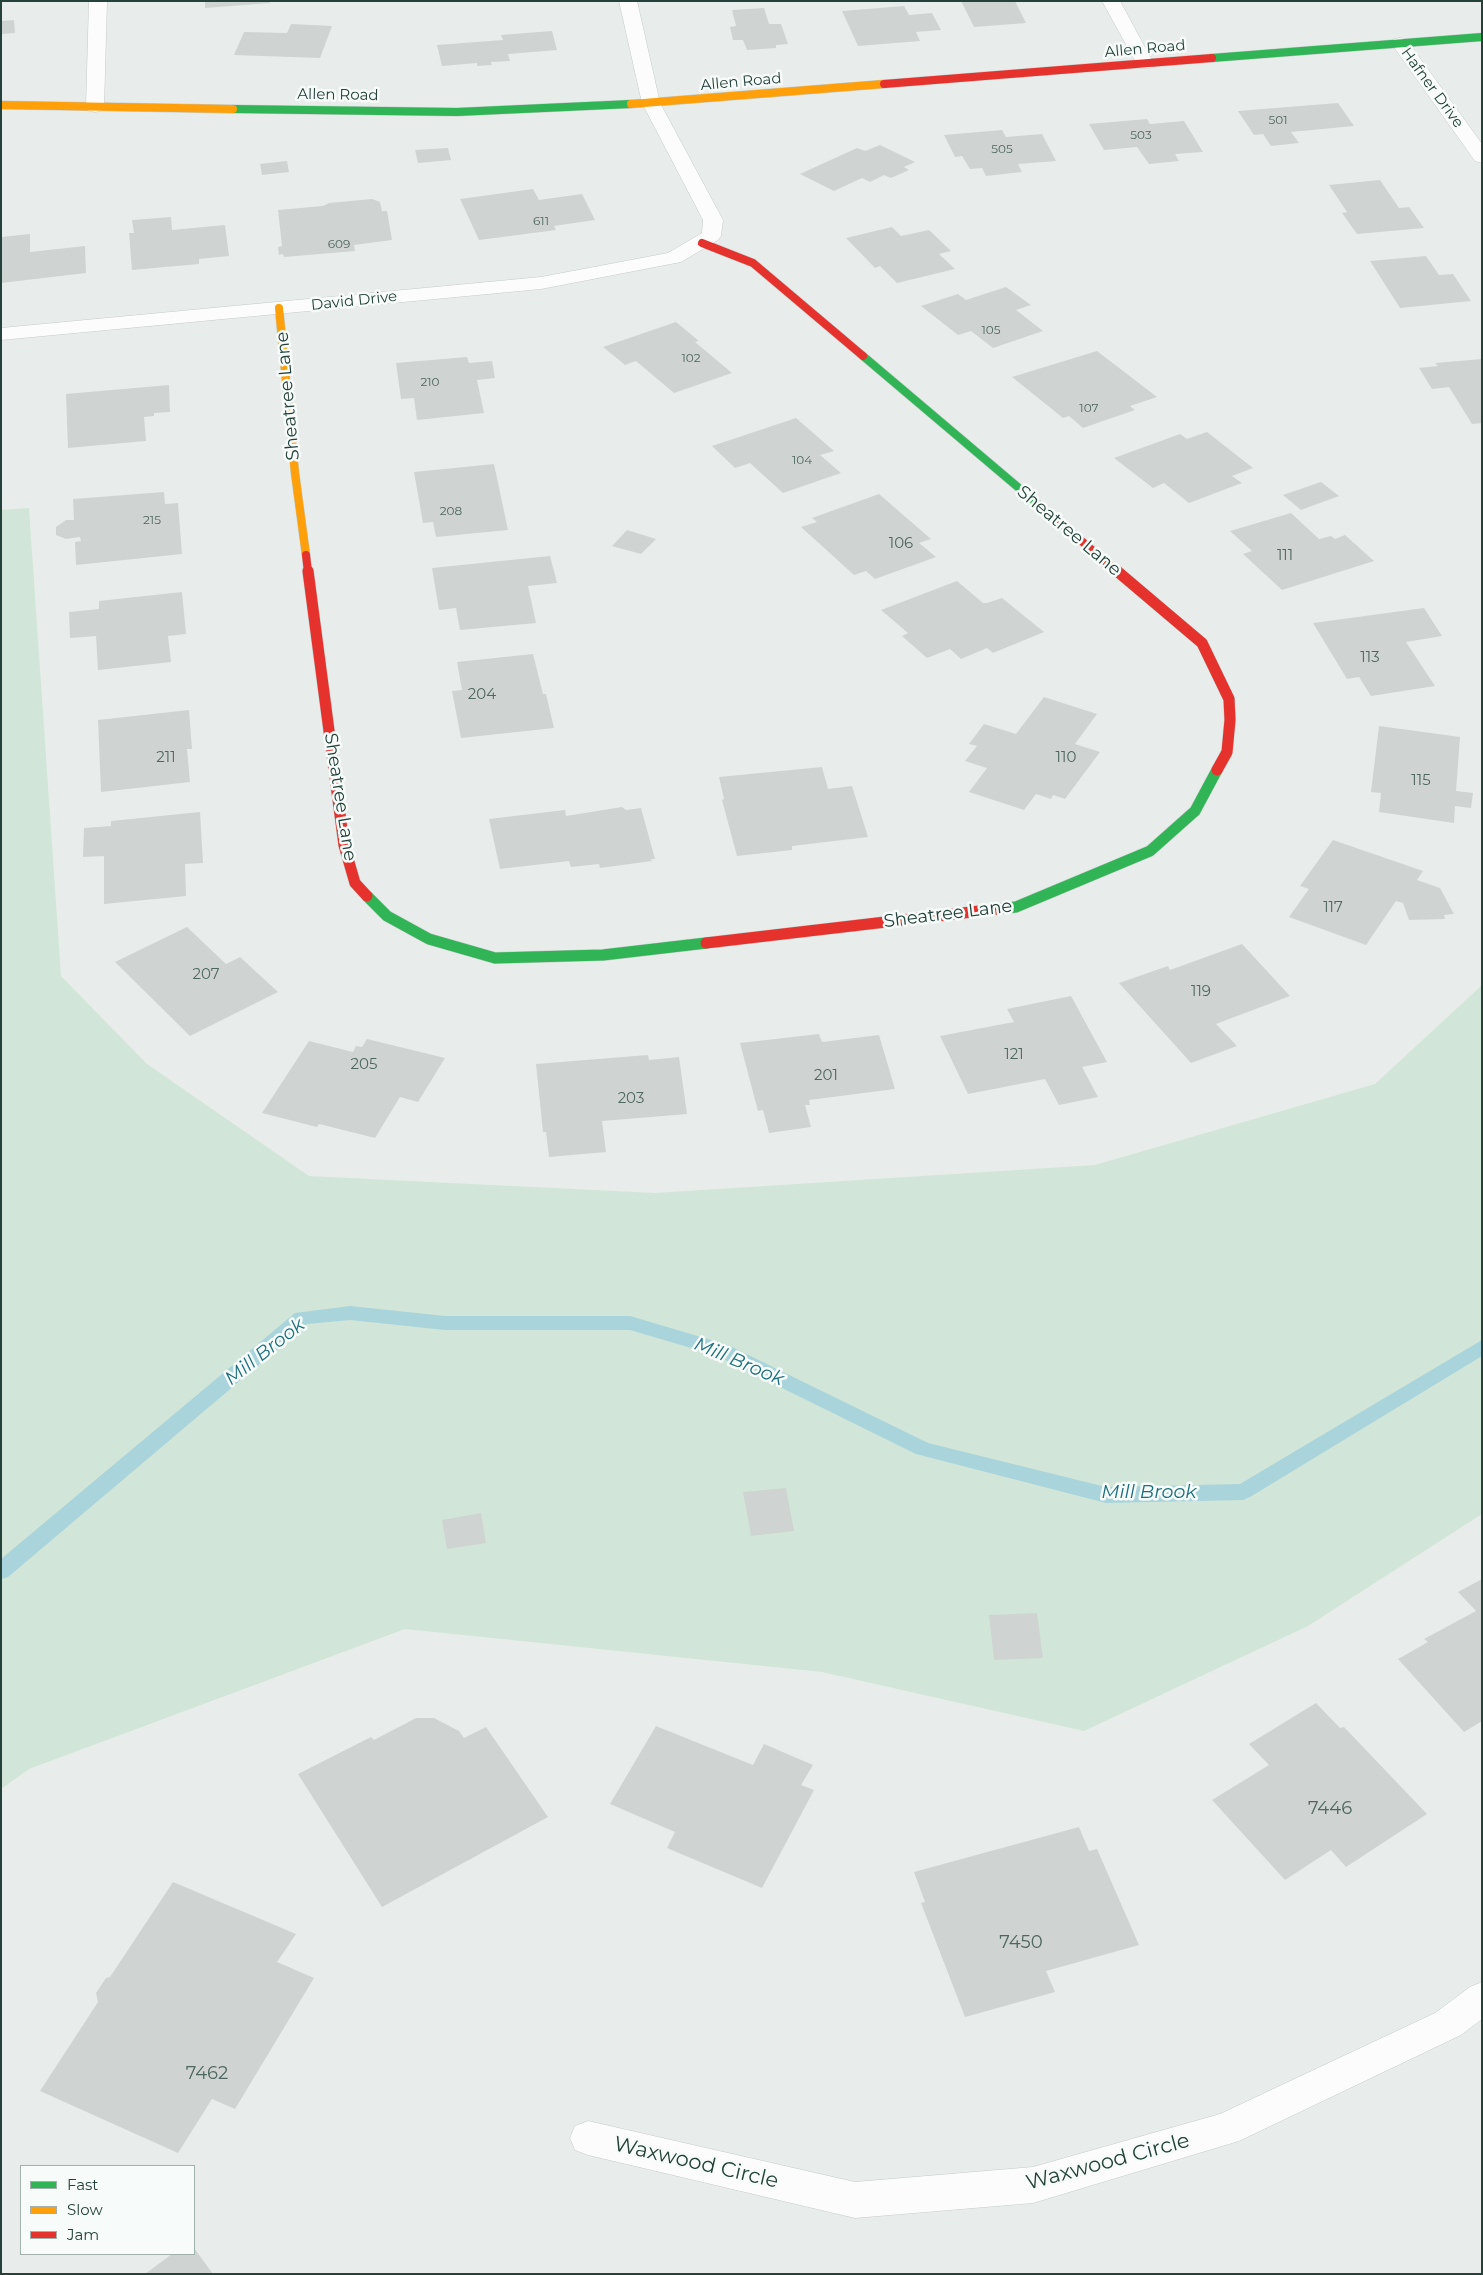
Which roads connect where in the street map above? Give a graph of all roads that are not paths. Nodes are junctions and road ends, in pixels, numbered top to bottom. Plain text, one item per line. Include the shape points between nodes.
1 (98, 1) edge
2 (628, 1) edge
3 (1111, 1) edge
4 (1482, 37) edge
5 (1400, 43) junction
6 (1145, 64) junction
7 (651, 103) junction
8 (1, 105) edge
9 (95, 107) junction
10 (1482, 157) edge
11 (702, 243) junction
12 (279, 308) junction
13 (1, 334) edge
14 (1482, 1998) edge
15 (588, 2138) dead end

1 - 9 street
2 - 7 street
3 - 6 street
4 - 5 street, Allen Road
5 - 6 street, Allen Road
5 - 10 street, Hafner Drive
6 - 7 street, Allen Road
7 - 9 street, Allen Road via 457,112
7 - 11 street via 713,220 711,236
8 - 9 street, Allen Road
11 - 12 street, David Drive via 674,258 541,283
11 - 12 street, Sheatree Lane via 753,263 1202,643 1229,699 1227,752 1195,811 1150,851 1016,908 603,955 495,958 429,940 387,916 355,883 344,845 295,473
12 - 13 street, David Drive
14 - 15 street, Waxwood Circle via 1448,2024 1226,2130 1033,2185 855,2200

